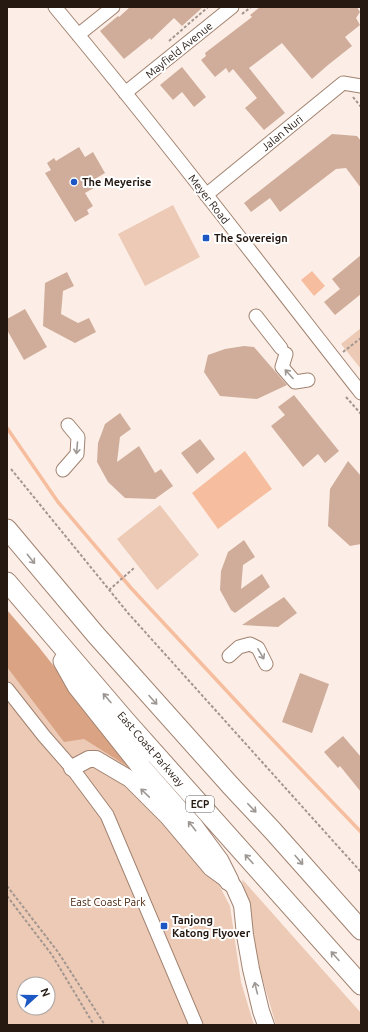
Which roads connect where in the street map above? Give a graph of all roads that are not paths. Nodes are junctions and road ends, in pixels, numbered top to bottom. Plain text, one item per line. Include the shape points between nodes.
1 (55, 7) edge
2 (113, 7) edge
3 (232, 7) edge
4 (78, 35) junction
5 (361, 86) edge
6 (125, 93) junction
7 (206, 195) junction
8 (256, 316) dead end
9 (308, 380) dead end
10 (361, 393) edge
11 (68, 425) dead end
12 (63, 470) dead end
13 (7, 529) edge
14 (7, 582) edge
15 (41, 623) junction
16 (229, 656) dead end
17 (266, 664) dead end
18 (7, 689) edge
19 (72, 768) junction
20 (230, 881) junction
21 (361, 930) edge
22 (361, 985) edge
23 (196, 1025) edge
24 (266, 1025) edge

1 - 4 street, Meyer Road
2 - 4 street
3 - 6 street, Mayfield Avenue
4 - 6 street, Meyer Road
5 - 7 street, Jalan Nuri via 343,84
6 - 7 street, Meyer Road
7 - 10 street, Meyer Road
9 -> 8 street via 295,382 282,367 283,351
11 -> 12 street via 78,437 77,454
13 -> 21 highway via 96,635 230,785 274,830
14 - 15 highway, East Coast Parkway / ECP
20 -> 15 highway via 219,861 192,826 77,686
22 -> 15 highway, East Coast Parkway / ECP
16 -> 17 street via 239,647 250,644 258,648
18 - 19 street
20 -> 19 main road via 210,868 168,817 130,779 96,759 80,762
19 - 23 street via 107,815
24 -> 20 main road via 251,969 242,905

